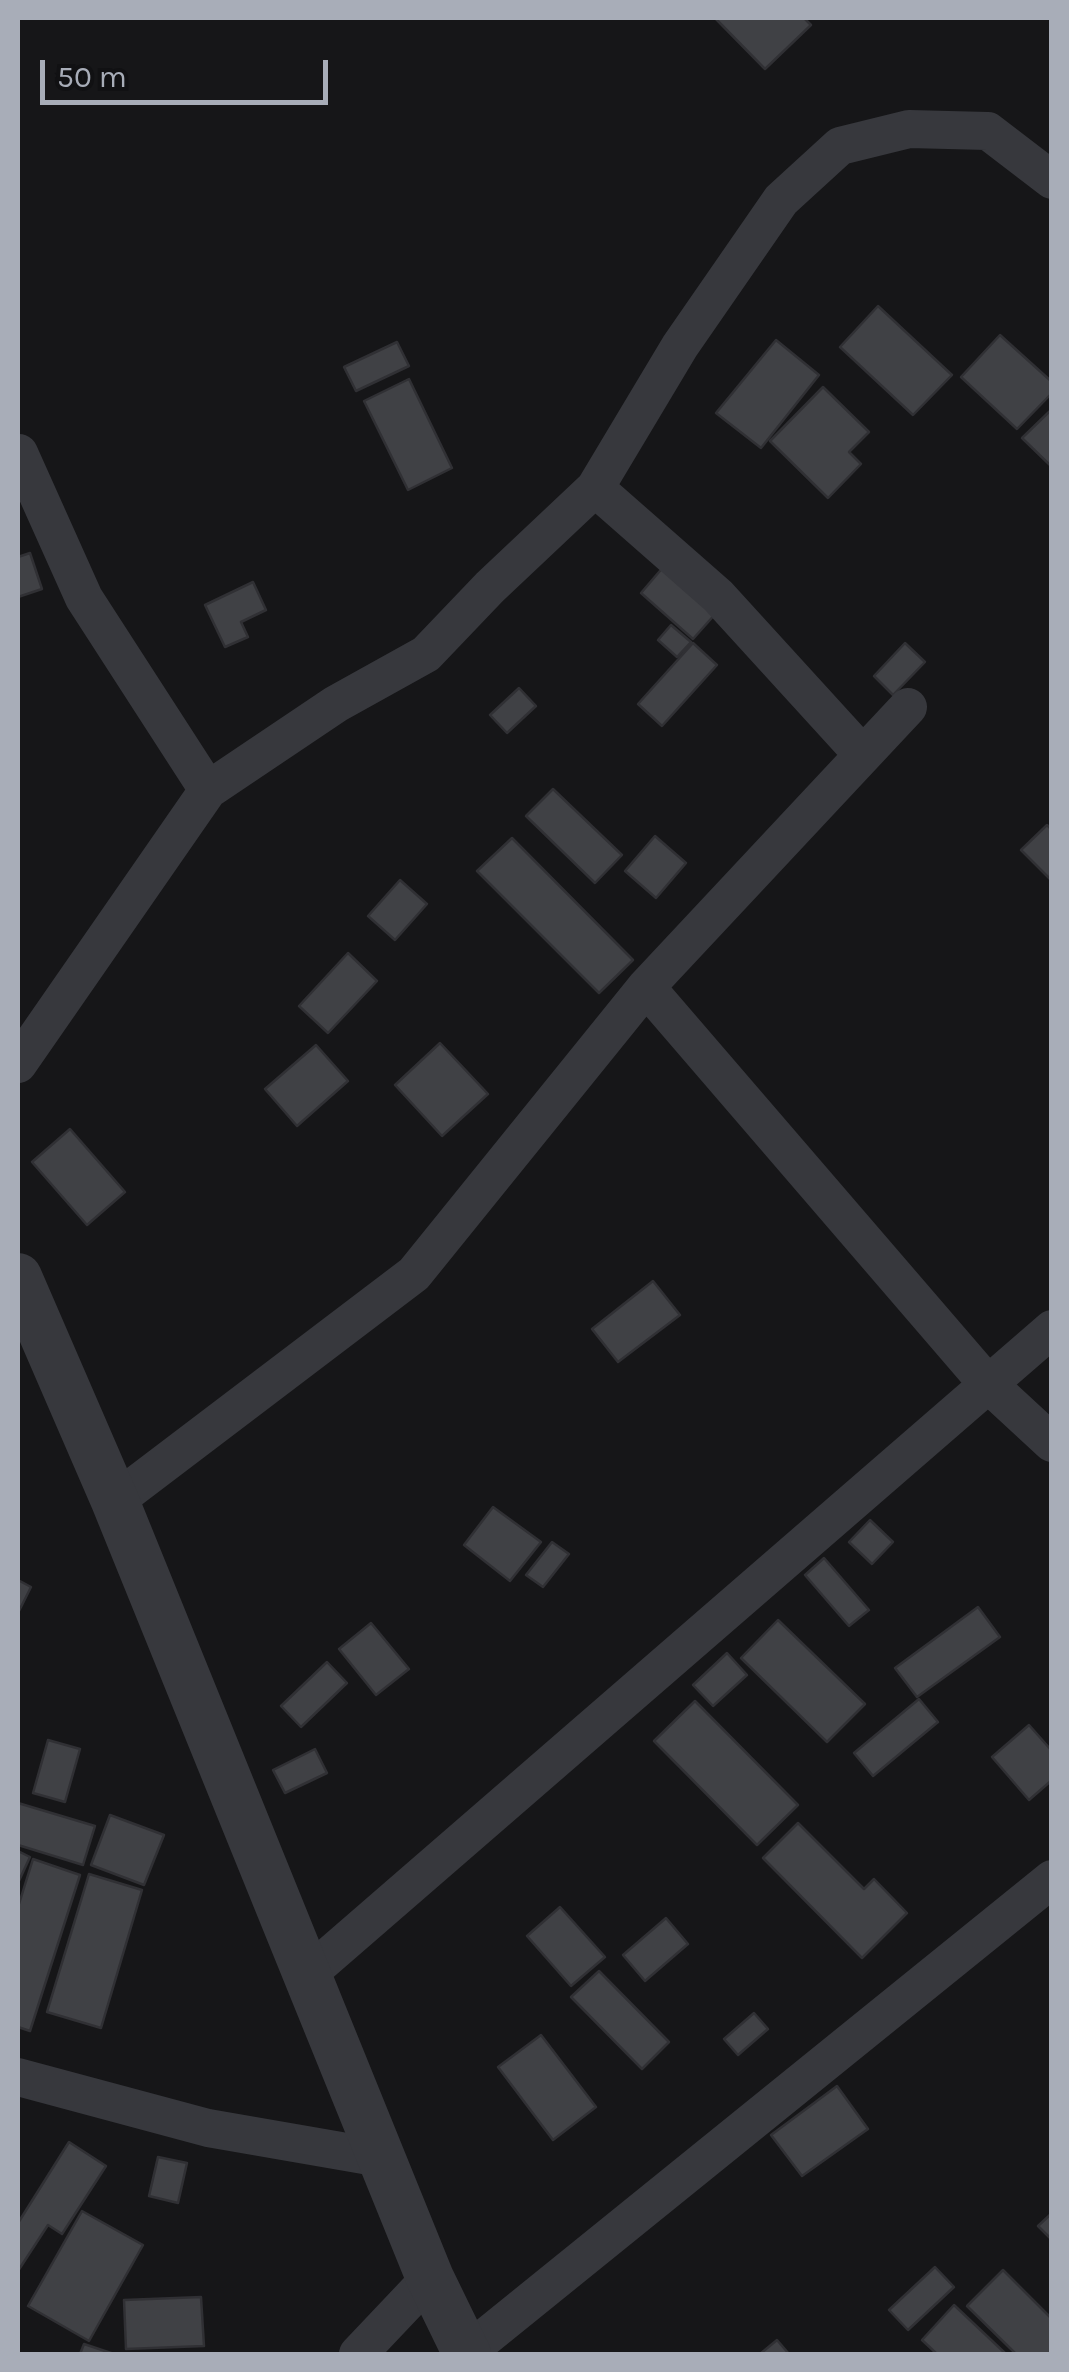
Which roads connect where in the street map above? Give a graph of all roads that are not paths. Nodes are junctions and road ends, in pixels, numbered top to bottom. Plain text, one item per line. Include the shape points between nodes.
1 (1052, 180) edge
2 (19, 453) edge
3 (595, 488) junction
4 (908, 706) dead end
5 (863, 755) junction
6 (208, 790) junction
7 (646, 987) junction
8 (18, 1064) edge
9 (18, 1276) edge
10 (1052, 1328) edge
11 (986, 1382) junction
12 (1052, 1442) edge
13 (115, 1500) junction
14 (1052, 1879) edge
15 (306, 1975) junction
16 (18, 2077) edge
17 (381, 2158) junction
18 (430, 2278) junction
19 (358, 2354) edge
20 (466, 2354) edge

1 - 3 street via 988,131 909,129 840,146 781,200 680,346
2 - 6 street via 84,598
3 - 5 street via 718,596
3 - 6 street via 426,654 336,704
4 - 5 street
5 - 7 street
6 - 8 street
7 - 11 street
7 - 13 street via 414,1274
9 - 13 street
10 - 11 street
11 - 12 street
11 - 15 street
13 - 15 street
14 - 20 street
15 - 17 street
16 - 17 street via 208,2128
17 - 18 street
18 - 19 street
18 - 20 street

